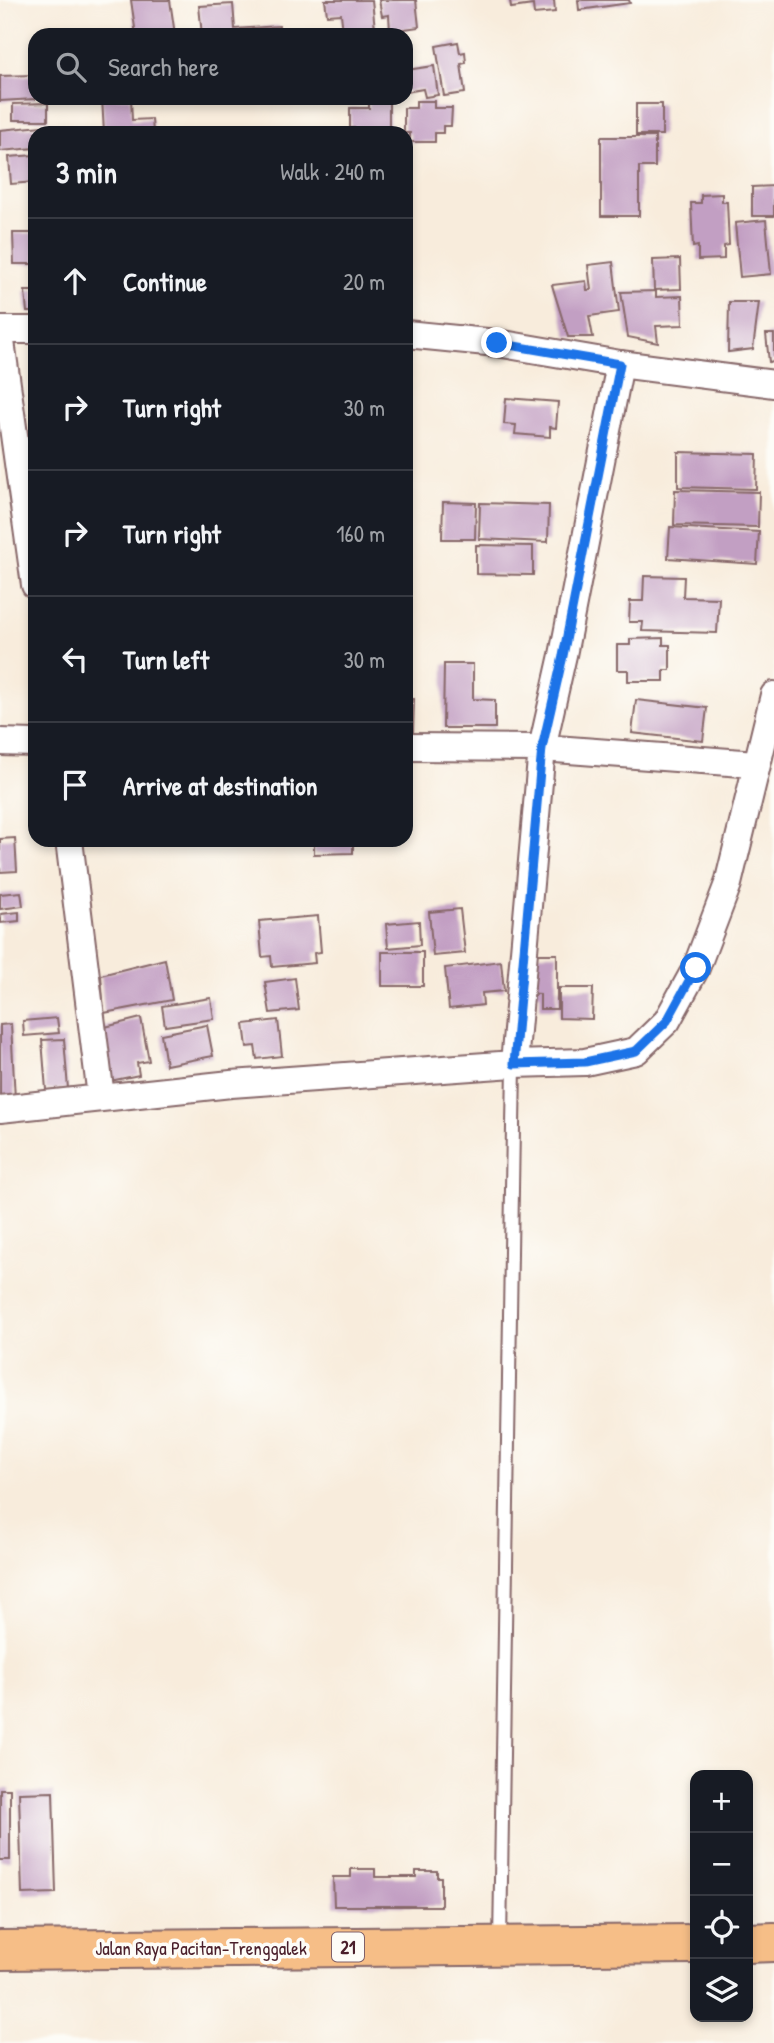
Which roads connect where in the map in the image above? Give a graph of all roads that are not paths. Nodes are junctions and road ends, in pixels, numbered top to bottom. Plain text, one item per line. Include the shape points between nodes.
1 (28, 330) edge
2 (0, 332) edge
3 (413, 335) edge
4 (620, 364) junction
5 (774, 384) edge
6 (28, 534) edge
7 (774, 695) edge
8 (0, 742) edge
9 (28, 743) edge
10 (413, 747) edge
11 (542, 748) junction
12 (756, 764) junction
13 (70, 847) edge
14 (514, 1064) junction
15 (101, 1097) junction
16 (0, 1109) edge
17 (774, 1942) edge
18 (753, 1943) edge
19 (690, 1944) edge
20 (500, 1947) junction
21 (0, 1950) edge

1 - 2 street
2 - 6 street
3 - 4 street via 497,343
4 - 5 street
4 - 11 street
7 - 12 street
8 - 9 street
10 - 11 street
11 - 12 street
11 - 14 street
12 - 14 street via 728,884 696,968 667,1021 636,1051 585,1062
13 - 15 street
14 - 15 street via 231,1083
14 - 20 lane
15 - 16 street
17 - 18 highway
19 - 20 highway, Jalan Raya Pacitan-Trenggalek / 21
20 - 21 highway, Jalan Raya Pacitan-Trenggalek / 21

